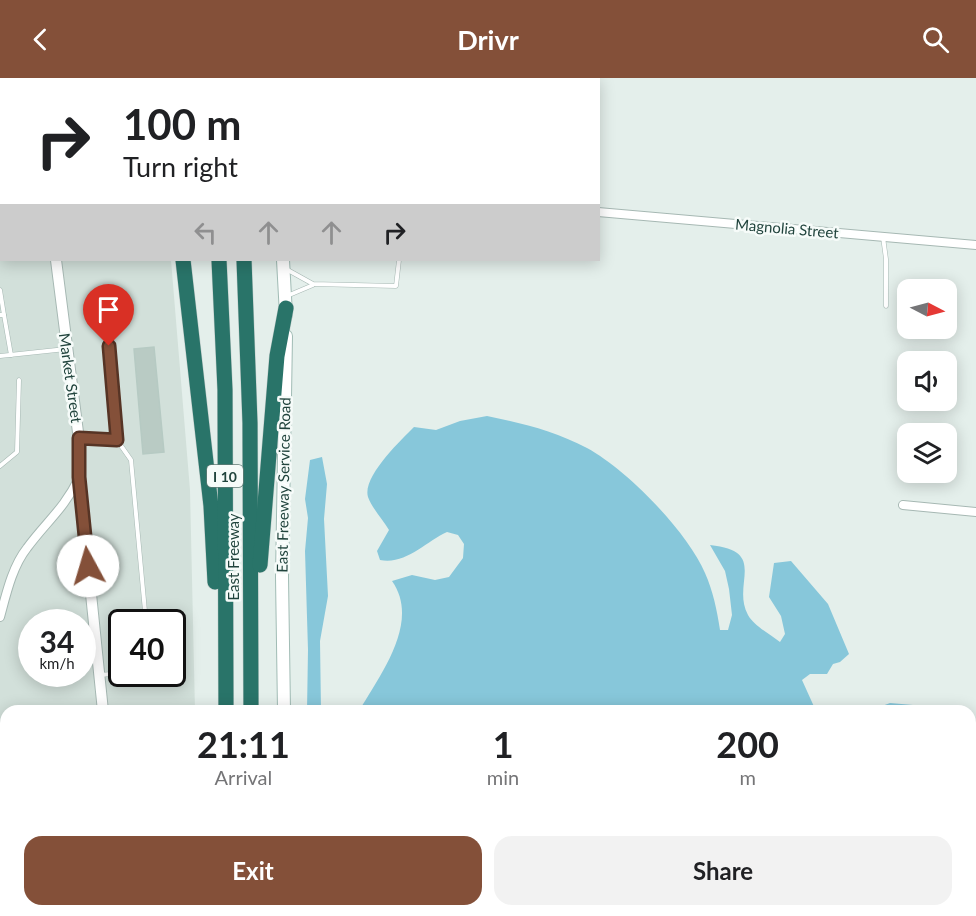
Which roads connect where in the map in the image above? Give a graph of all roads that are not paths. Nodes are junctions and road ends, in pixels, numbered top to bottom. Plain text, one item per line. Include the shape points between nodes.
1 (600, 212) edge
2 (883, 237) junction
3 (976, 245) edge
4 (56, 261) edge
5 (183, 261) edge
6 (219, 261) edge
7 (244, 261) edge
8 (399, 261) edge
9 (283, 263) edge
10 (313, 284) junction
11 (0, 290) edge
12 (286, 303) junction
13 (886, 306) dead end
14 (2, 315) edge
15 (109, 346) dead end
16 (66, 349) junction
17 (11, 355) junction
18 (0, 356) edge
19 (19, 380) dead end
20 (79, 438) junction
21 (117, 440) junction
22 (0, 466) edge
23 (79, 477) junction
24 (903, 505) dead end
25 (976, 512) edge
26 (145, 609) edge
27 (0, 618) edge
28 (108, 675) edge
29 (99, 676) junction
30 (251, 682) junction
31 (226, 692) junction
32 (102, 705) edge
33 (226, 705) edge
34 (251, 705) edge
35 (284, 705) edge

1 - 2 street, Magnolia Street
2 - 3 street, Magnolia Street
2 - 13 lane
4 - 16 street, Market Street
5 - 31 highway via 211,506
6 - 31 highway, East Freeway / I 10 via 225,390
7 - 30 highway, East Freeway / I 10 via 250,412
8 - 10 lane via 396,286
9 - 10 lane
9 - 12 main road, East Freeway Service Road
10 - 12 lane
11 - 14 lane
12 - 30 highway via 277,356
12 - 35 main road, East Freeway Service Road
14 - 17 lane
15 - 21 lane
16 - 17 lane
16 - 20 street, Market Street
17 - 18 lane
19 - 22 lane via 17,452
20 - 21 lane
20 - 23 street, Market Street
21 - 26 lane via 126,449 134,471
23 - 27 street via 68,501 25,550
23 - 29 street, Market Street
24 - 25 street
28 - 29 lane
29 - 32 street, Market Street
30 - 34 highway, East Freeway / I 10
31 - 33 highway, East Freeway / I 10

